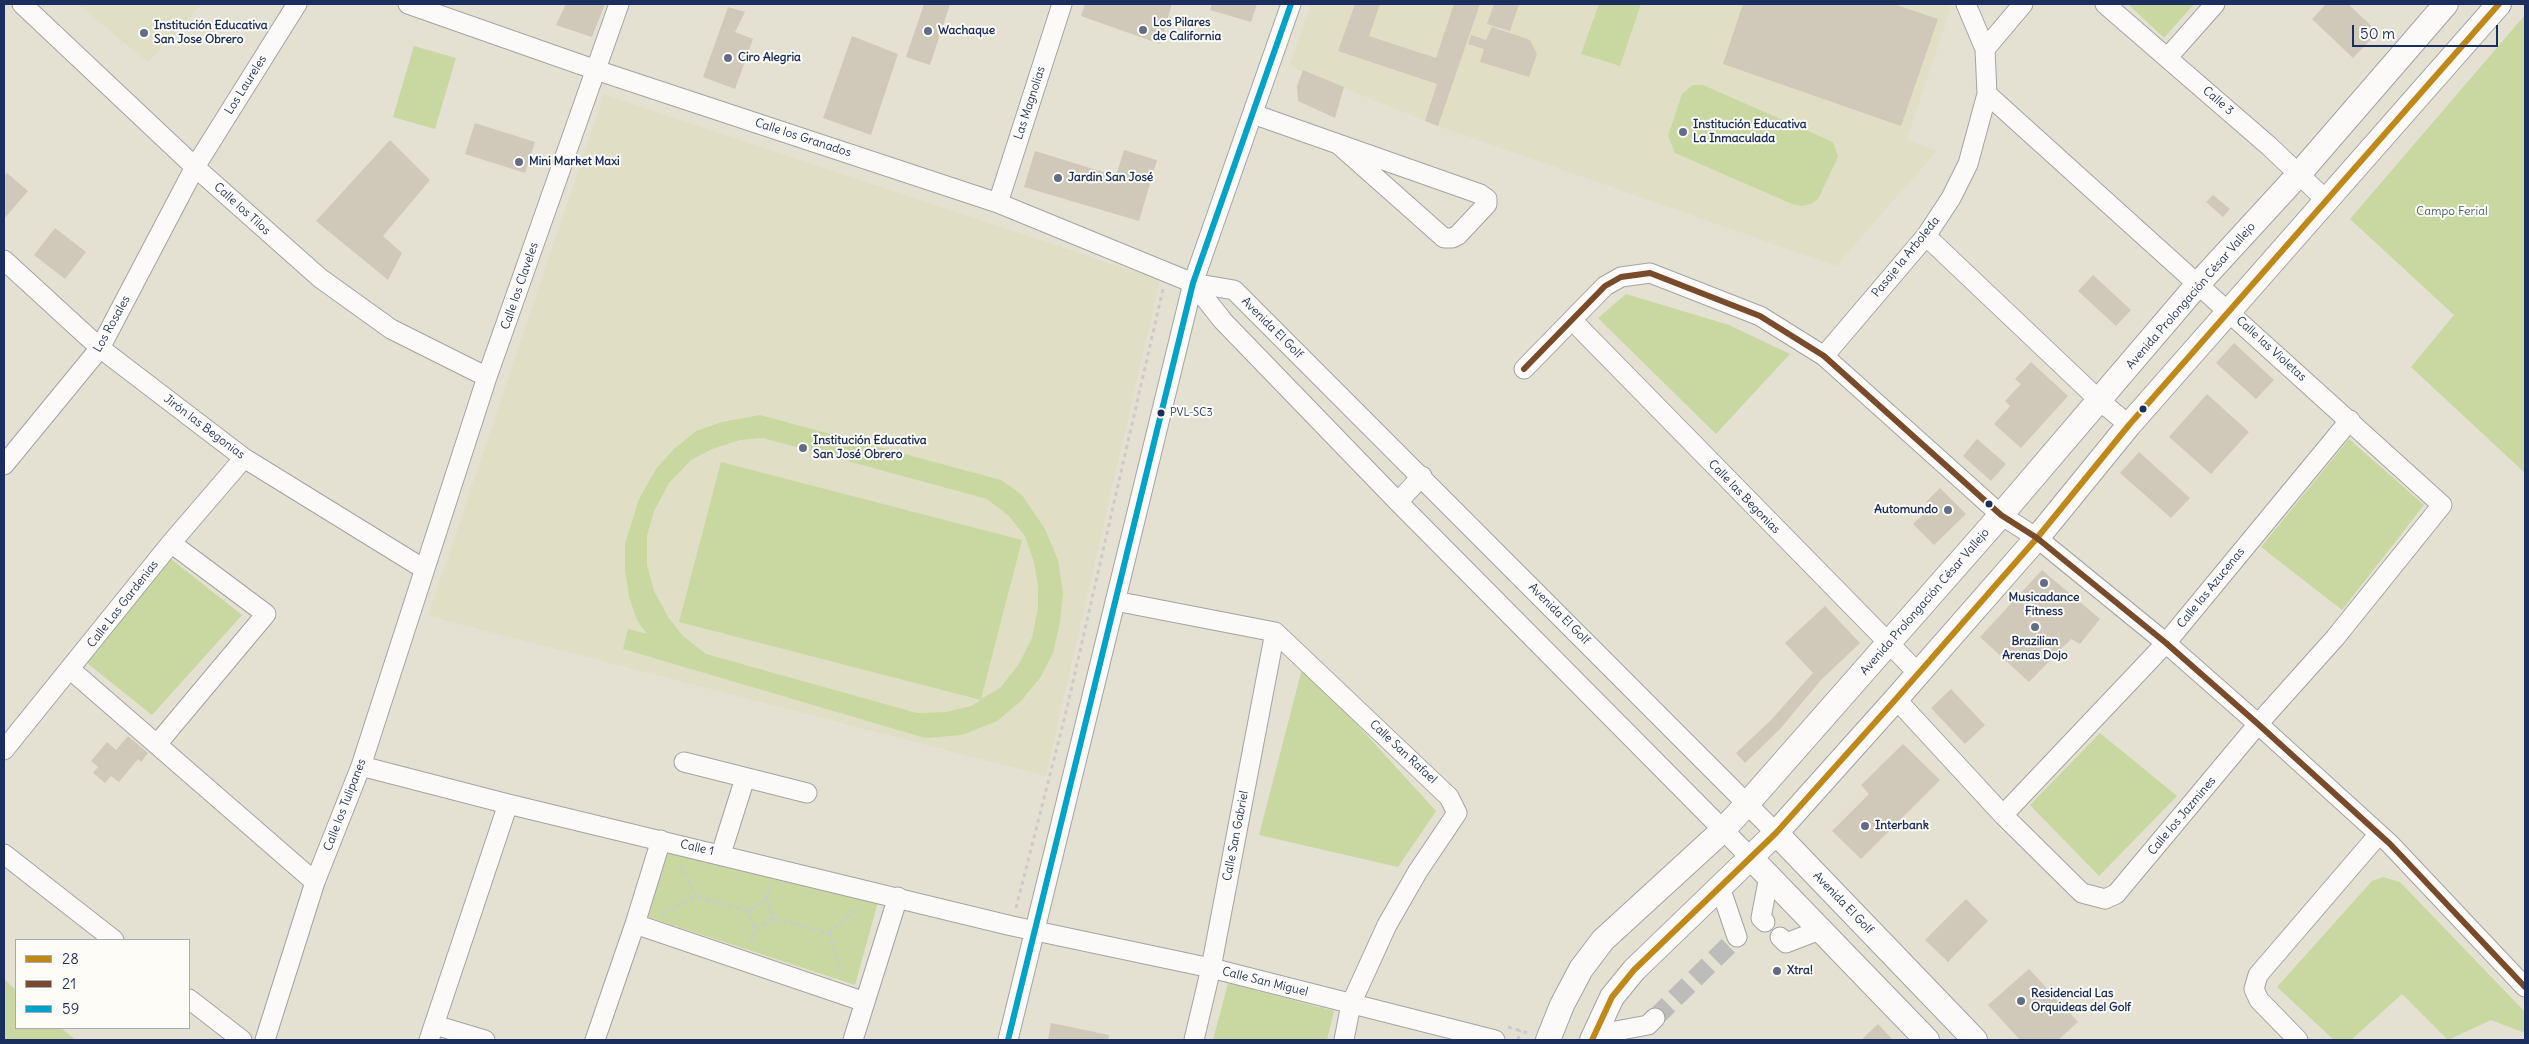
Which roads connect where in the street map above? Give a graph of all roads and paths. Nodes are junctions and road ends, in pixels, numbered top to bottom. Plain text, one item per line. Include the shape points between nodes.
1 (22, 4) edge
2 (297, 4) edge
3 (408, 4) edge
4 (619, 4) edge
5 (1291, 4) edge
6 (1966, 4) edge
7 (2023, 4) edge
8 (2105, 4) edge
9 (2215, 4) edge
10 (2446, 4) edge
11 (2499, 4) edge
12 (1056, 5) edge
13 (1984, 49) junction
14 (2168, 57) junction
15 (596, 70) junction
16 (1987, 94) junction
17 (1253, 114) junction
18 (1338, 144) junction
19 (195, 167) junction
20 (2298, 174) junction
21 (2327, 201) junction
22 (998, 203) junction
23 (1926, 236) junction
24 (4, 260) edge
25 (1166, 272) junction
26 (1193, 283) junction
27 (2198, 284) junction
28 (2230, 312) junction
29 (1572, 320) junction
30 (100, 348) junction
31 (1824, 356) junction
32 (1524, 369) dead end
33 (488, 377) junction
34 (2100, 401) junction
35 (2350, 420) junction
36 (2129, 425) junction
37 (244, 458) junction
38 (4, 465) edge
39 (1422, 476) junction
40 (1398, 502) junction
41 (2442, 505) joint
42 (2001, 515) junction
43 (2036, 538) junction
44 (171, 543) junction
45 (424, 569) junction
46 (1115, 601) junction
47 (1275, 632) junction
48 (1888, 644) junction
49 (2166, 644) junction
50 (71, 670) junction
51 (1918, 673) junction
52 (1896, 699) junction
53 (2258, 724) junction
54 (158, 743) junction
55 (4, 750) edge
56 (684, 762) dead end
57 (361, 766) junction
58 (745, 778) junction
59 (807, 793) dead end
60 (508, 804) junction
61 (1747, 804) junction
62 (2003, 815) junction
63 (1722, 831) junction
64 (1776, 833) junction
65 (2379, 834) junction
66 (661, 840) junction
67 (4, 854) edge
68 (720, 854) junction
69 (1751, 858) junction
70 (680, 864) dead end
71 (1769, 876) junction
72 (772, 879) dead end
73 (315, 882) junction
74 (1720, 887) junction
75 (696, 896) junction
76 (898, 897) junction
77 (766, 899) junction
78 (865, 902) dead end
79 (1016, 909) dead end
80 (748, 911) junction
81 (654, 917) dead end
82 (774, 918) junction
83 (636, 924) junction
84 (755, 930) junction
85 (1034, 930) junction
86 (1820, 930) junction
87 (829, 934) junction
88 (1780, 937) dead end
89 (113, 939) edge
90 (750, 949) dead end
91 (1211, 968) junction
92 (833, 976) dead end
93 (2525, 987) edge
94 (190, 1000) edge
95 (865, 1002) junction
96 (1351, 1004) junction
97 (1655, 1018) tunnel mouth
98 (1520, 1030) dead end
99 (432, 1033) edge
100 (1593, 1038) edge
101 (242, 1040) edge
102 (265, 1040) edge
103 (485, 1040) edge
104 (595, 1040) edge
105 (853, 1040) edge
106 (1008, 1040) edge
107 (1194, 1040) edge
108 (1344, 1040) edge
109 (1495, 1040) edge
110 (1518, 1040) edge
111 (1548, 1040) edge
112 (1927, 1040) edge
113 (1975, 1040) edge
114 (2298, 1040) edge

1 - 19 street, Calle los Tilos
2 - 19 street, Los Laureles
3 - 15 street, Calle los Granados
4 - 15 street, Calle los Claveles
5 - 17 street
6 - 13 street, Pasaje la Arboleda
7 - 13 street
8 - 14 street, Calle 3
9 - 14 street
10 - 20 main road, Avenida Prolongación César Vallejo
11 - 21 main road
12 - 22 street, Las Magnolias
13 - 16 street, Pasaje la Arboleda
14 - 20 street, Calle 3
15 - 22 street, Calle los Granados
15 - 33 street, Calle los Claveles
16 - 23 street, Pasaje la Arboleda via 1968,164 1952,198
16 - 27 street, Calle las Violetas
17 - 18 street
17 - 26 street
18 - 18 street via 1480,194 1487,199 1487,204 1458,235 1444,238
19 - 30 street, Los Rosales
19 - 33 street, Calle los Tilos via 320,278 392,329
20 - 21 street, Calle 3
20 - 27 main road, Avenida Prolongación César Vallejo
21 - 28 main road
22 - 25 street, Calle los Granados
23 - 31 street, Pasaje la Arboleda
23 - 34 street
24 - 30 street, Jirón las Begonias
25 - 26 street, Calle los Granados
25 - 79 path via 1066,712
26 - 39 street, Avenida El Golf via 1234,290
26 - 40 street via 1223,321
26 - 46 street
27 - 28 street, Calle las Violetas
27 - 34 main road, Avenida Prolongación César Vallejo
28 - 35 street, Calle las Violetas
28 - 36 main road
29 - 31 street via 1605,286 1621,276 1650,273 1760,316
29 - 32 street
29 - 48 street, Calle las Begonias
30 - 37 street, Jirón las Begonias
30 - 38 street, Los Rosales
31 - 42 street
33 - 45 street, Calle los Claveles
34 - 36 street
34 - 42 main road, Avenida Prolongación César Vallejo
35 - 41 street, Calle las Violetas
35 - 49 street, Calle las Azucenas
36 - 43 main road
37 - 44 street, Calle Las Gardenias
37 - 45 street, Jirón las Begonias
39 - 40 street
39 - 61 street, Avenida El Golf
40 - 63 street
41 - 53 street, Calle los Jazmines via 2335,638
42 - 43 street
42 - 48 main road, Avenida Prolongación César Vallejo
43 - 49 street
43 - 51 main road
44 - 50 street, Calle Las Gardenias
44 - 54 street via 266,614
45 - 57 street, Calle los Tulipanes
46 - 47 street
46 - 85 street
47 - 91 street, Calle San Gabriel
47 - 96 street, Calle San Rafael via 1449,796 1457,813 1387,925
48 - 51 street, Calle las Begonias
48 - 61 main road, Avenida Prolongación César Vallejo
49 - 53 street
49 - 62 street, Calle las Azucenas
50 - 54 street
50 - 55 street, Calle Las Gardenias
51 - 52 main road
52 - 62 street, Calle los Jazmines
52 - 64 main road
53 - 62 street, Calle los Jazmines via 2116,894 2105,899 2082,892
53 - 65 street
54 - 73 street
56 - 58 street
57 - 60 street, Calle 1
57 - 73 street, Calle los Tulipanes
58 - 59 street
58 - 68 street
60 - 66 street, Calle 1
60 - 99 street
61 - 63 main road, Avenida Prolongación César Vallejo
61 - 64 street, Avenida El Golf
63 - 69 street
63 - 111 main road, Avenida Prolongación César Vallejo via 1603,940 1581,969
64 - 69 main road
64 - 113 main road, Avenida El Golf
65 - 93 street
65 - 114 street via 2258,975 2254,989 2259,1000
66 - 68 street, Calle 1
66 - 83 street
67 - 89 street
68 - 76 street, Calle 1
69 - 71 main road
69 - 74 main road
70 - 75 path
71 - 74 street via 1763,920 1734,940
71 - 86 main road
72 - 77 path
73 - 102 street, Calle los Tulipanes
74 - 100 main road via 1634,970 1612,997
75 - 80 path
75 - 81 path
76 - 85 street, Calle 1
76 - 95 street
77 - 80 path
77 - 82 path
78 - 87 path
80 - 84 path
82 - 84 path
82 - 87 path
83 - 95 street
83 - 104 street
84 - 90 path
85 - 91 street, Calle San Miguel
85 - 106 street
86 - 88 street via 1786,944
86 - 112 main road
87 - 92 path via 842,979
91 - 96 street, Calle San Miguel
91 - 107 street, Calle San Gabriel
94 - 101 street
95 - 105 street
96 - 108 street, Calle San Rafael
96 - 109 street, Calle San Miguel
97 - 100 street via 1648,1025
98 - 110 path
99 - 103 street

